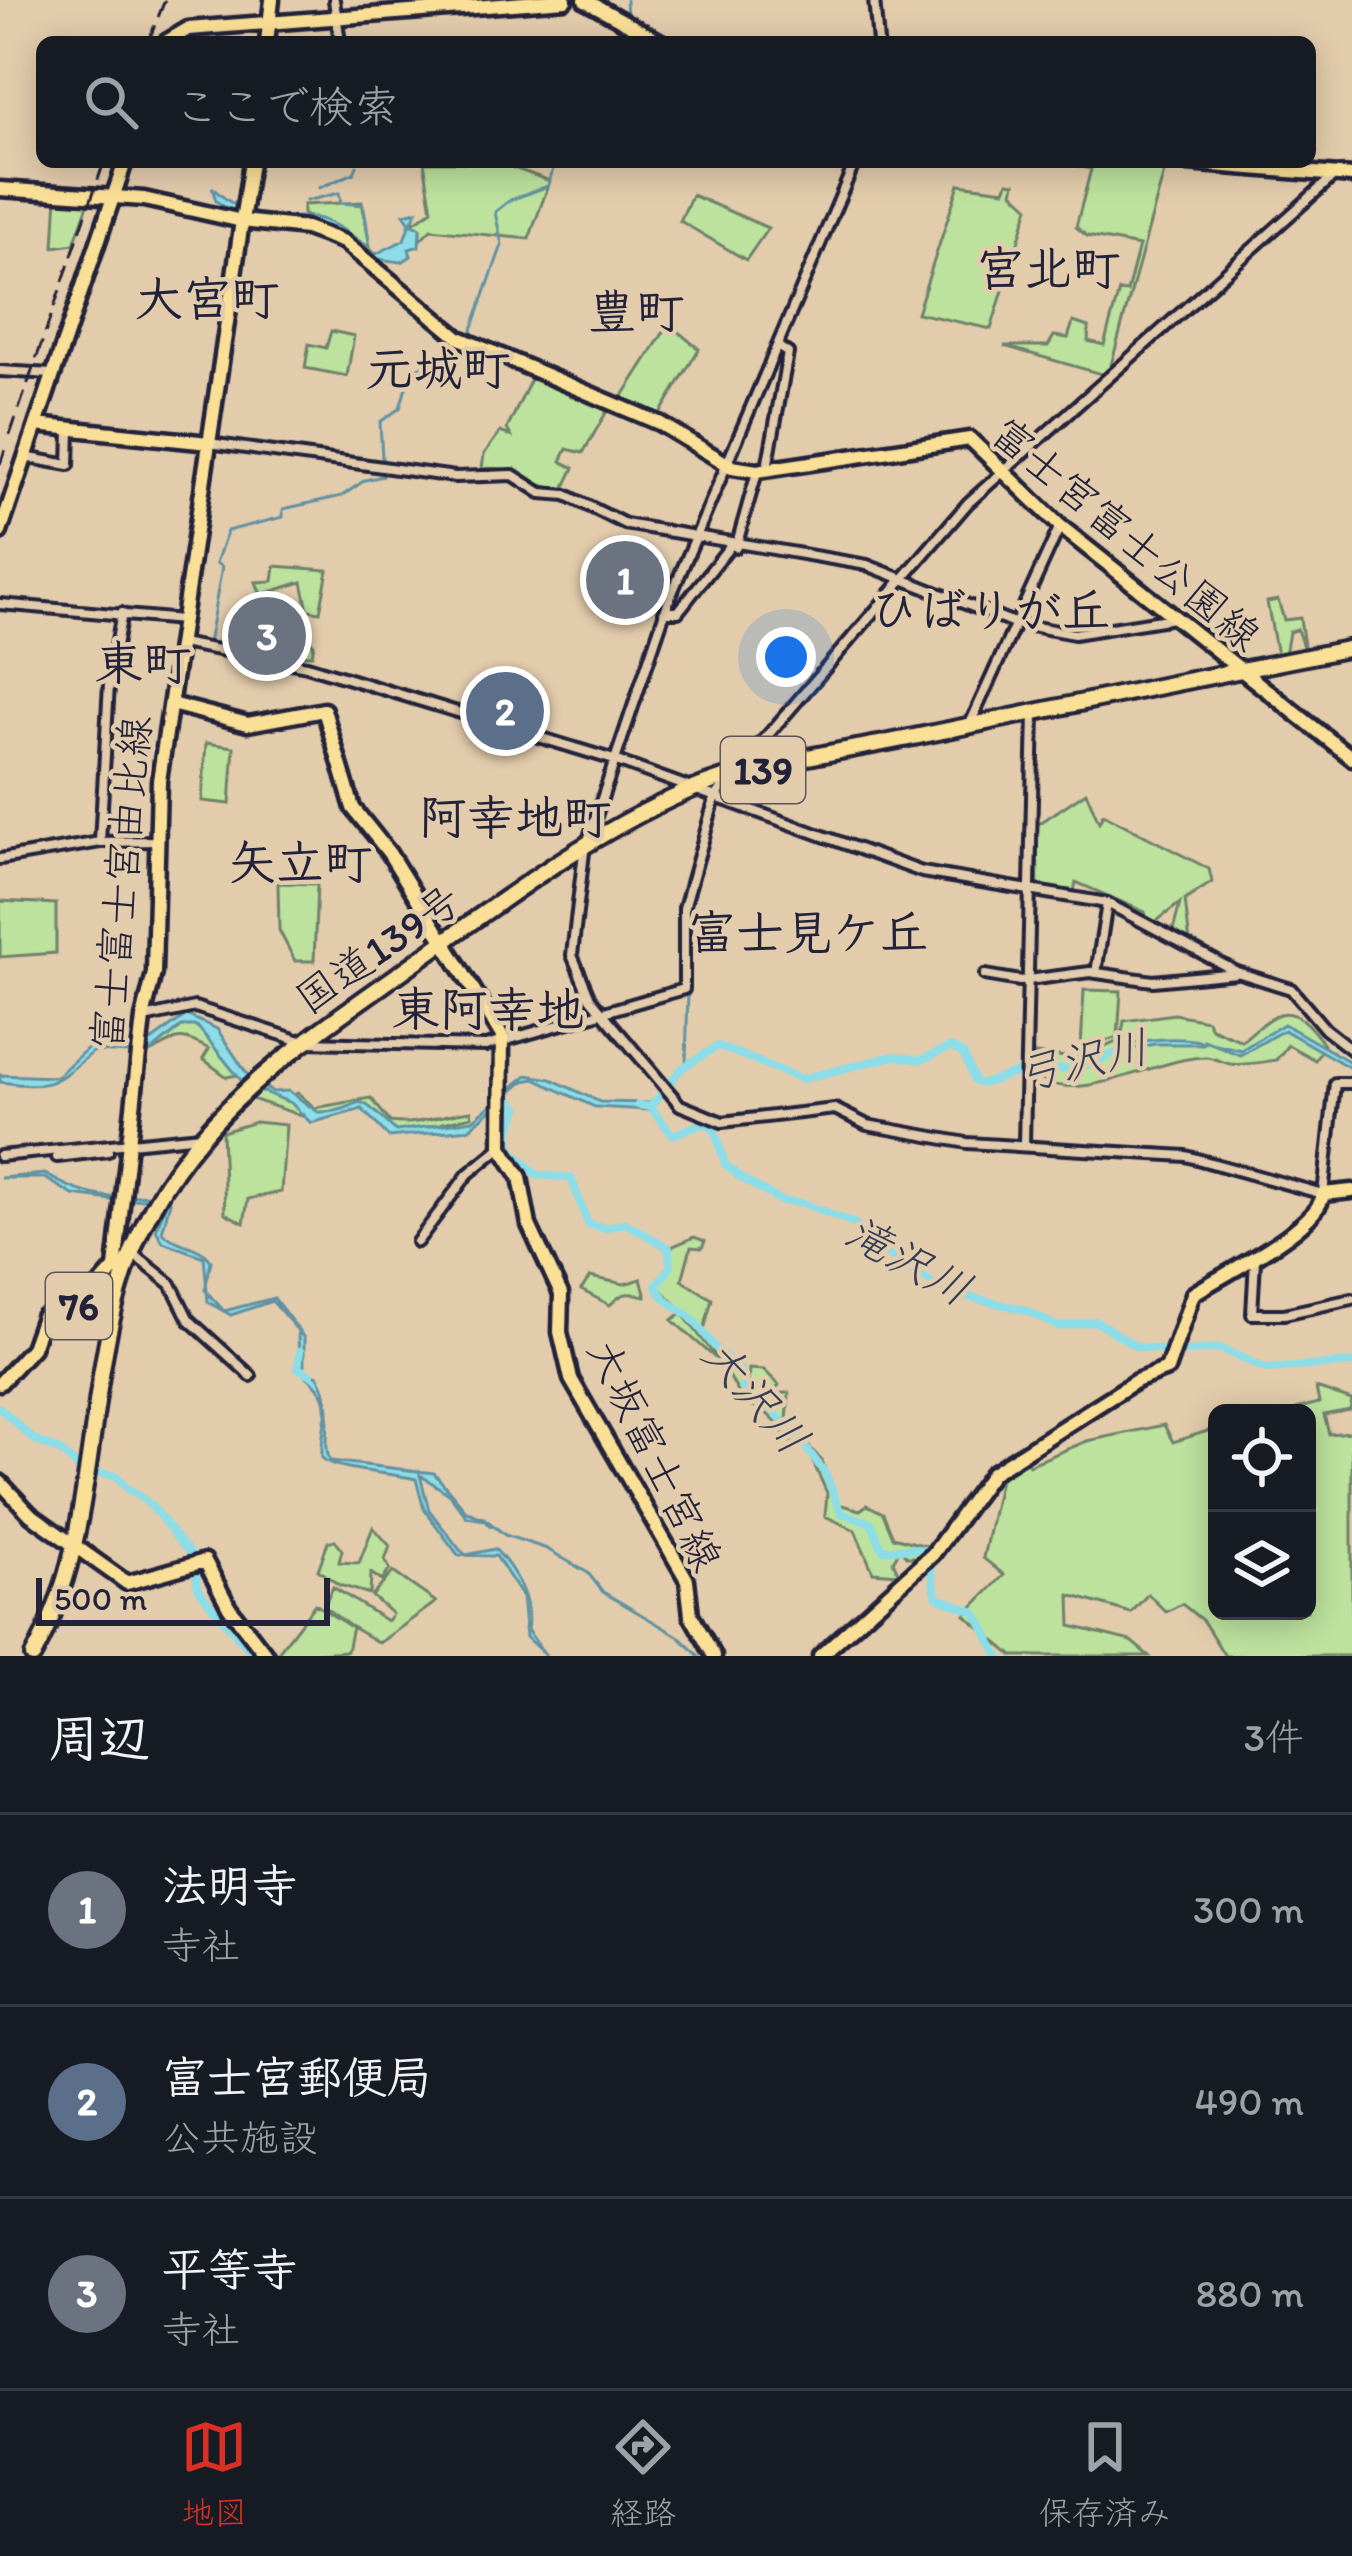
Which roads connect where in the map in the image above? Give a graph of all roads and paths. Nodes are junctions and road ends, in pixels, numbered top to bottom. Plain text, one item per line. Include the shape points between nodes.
1 (272, 0) edge
2 (334, 0) edge
3 (565, 0) edge
4 (585, 0) edge
5 (874, 0) edge
6 (454, 3) edge
7 (336, 17) junction
8 (269, 24) junction
9 (176, 36) edge
10 (268, 36) edge
11 (339, 36) edge
12 (652, 36) edge
13 (877, 36) edge
14 (123, 168) edge
15 (249, 168) edge
16 (852, 168) edge
17 (1249, 168) edge
18 (1335, 175) junction
19 (1352, 176) edge
20 (0, 189) edge
21 (113, 196) junction
22 (243, 215) junction
23 (777, 346) junction
24 (0, 371) edge
25 (53, 374) junction
26 (36, 425) junction
27 (70, 428) junction
28 (209, 443) junction
29 (24, 457) junction
30 (725, 464) junction
31 (762, 470) junction
32 (1004, 471) junction
33 (1060, 526) junction
34 (0, 532) edge
35 (693, 539) junction
36 (733, 547) junction
37 (902, 580) junction
38 (0, 604) edge
39 (664, 612) junction
40 (122, 613) junction
41 (1174, 619) junction
42 (184, 620) junction
43 (1015, 622) junction
44 (180, 643) junction
45 (1352, 651) edge
46 (1240, 673) junction
47 (171, 704) junction
48 (1034, 715) junction
49 (969, 725) junction
50 (1352, 758) edge
51 (614, 760) junction
52 (712, 789) junction
53 (157, 841) junction
54 (100, 842) junction
55 (585, 848) junction
56 (0, 859) edge
57 (1032, 888) junction
58 (1107, 903) junction
59 (443, 947) junction
60 (1237, 972) junction
61 (1096, 973) junction
62 (985, 976) dead end
63 (1030, 979) junction
64 (602, 1014) junction
65 (143, 1018) junction
66 (503, 1041) junction
67 (308, 1042) junction
68 (1352, 1050) edge
69 (1352, 1083) edge
70 (201, 1140) junction
71 (1024, 1144) junction
72 (128, 1145) junction
73 (500, 1147) junction
74 (0, 1158) edge
75 (1352, 1191) edge
76 (1323, 1194) junction
77 (416, 1242) dead end
78 (133, 1254) junction
79 (1255, 1260) junction
80 (1352, 1299) edge
81 (251, 1376) dead end
82 (0, 1383) edge
83 (0, 1482) edge
84 (79, 1551) junction
85 (37, 1656) edge
86 (267, 1656) edge
87 (714, 1656) edge
88 (820, 1656) edge

1 - 8 main road
2 - 7 street
3 - 6 main road
4 - 12 main road
5 - 13 street
6 - 7 main road
7 - 8 main road
7 - 11 street
8 - 9 main road
8 - 10 main road
14 - 21 main road
15 - 22 main road
16 - 23 street
17 - 18 main road
18 - 19 main road
18 - 32 street
20 - 21 main road
21 - 22 main road
21 - 25 main road
22 - 28 main road, 富士富士宮由比線 / 76
22 - 30 main road, 富士宮富士公園線 via 316,230 356,248 468,342 659,423
23 - 30 street
23 - 31 street via 788,353
24 - 25 street
25 - 26 main road
26 - 27 main road
26 - 29 main road
27 - 28 main road
27 - 29 street via 69,465
28 - 35 street via 462,478 513,475 625,524
28 - 42 main road, 富士富士宮由比線 / 76
29 - 34 main road
30 - 31 main road, 富士宮富士公園線
30 - 35 street
31 - 32 main road, 富士宮富士公園線 via 966,438
31 - 36 street
32 - 33 main road, 富士宮富士公園線
32 - 37 street
33 - 41 main road, 富士宮富士公園線
33 - 43 street
35 - 36 street
35 - 39 street
36 - 37 street via 860,564
36 - 39 street via 678,612
37 - 43 street
37 - 52 street
38 - 40 street
39 - 51 street
40 - 42 street
40 - 54 street via 109,684
41 - 43 street via 1079,634
41 - 46 main road, 富士宮富士公園線
42 - 44 main road, 富士富士宮由比線 / 76
43 - 49 street
44 - 47 main road, 富士富士宮由比線 / 76
44 - 51 street via 307,667
45 - 46 highway, 国道139号 / 139
46 - 48 highway, 国道139号 / 139
46 - 50 main road, 富士宮富士公園線
47 - 53 main road, 富士富士宮由比線 / 76
47 - 59 main road via 248,724 324,710 353,808
48 - 49 highway, 国道139号 / 139
48 - 52 highway, 国道139号 / 139
48 - 57 street
49 - 52 highway, 国道139号 / 139
51 - 52 street
51 - 55 street
52 - 55 highway, 国道139号 / 139
52 - 57 street via 922,872
52 - 64 street via 684,908 684,989
53 - 54 street
53 - 65 main road, 富士富士宮由比線 / 76 via 154,973
54 - 56 street
55 - 59 highway, 国道139号 / 139
55 - 64 street via 572,956
57 - 58 street
57 - 63 street
58 - 60 street
58 - 61 street
59 - 66 main road
59 - 67 highway, 国道139号 / 139
60 - 61 street via 1153,981
60 - 68 street via 1291,989
61 - 63 street
62 - 63 street
63 - 71 street
64 - 66 street
64 - 71 street via 680,1105 722,1122 835,1109 867,1125
65 - 67 street via 195,1007
65 - 72 main road, 富士富士宮由比線 / 76
66 - 67 street
66 - 73 main road, 大坂富士宮線
67 - 70 highway, 国道139号 / 139
69 - 76 street via 1335,1084
70 - 72 street
70 - 78 highway, 国道139号 / 139
71 - 76 street via 1176,1154
72 - 74 street
72 - 82 main road, 富士富士宮由比線 / 76 via 112,1275 77,1307 43,1317 32,1348
73 - 77 street via 468,1174
73 - 87 main road, 大坂富士宮線 via 520,1177 529,1225 561,1294 571,1379 687,1580 691,1615
75 - 76 main road
76 - 79 main road via 1319,1210
78 - 81 street via 171,1283 189,1320
78 - 84 highway, 国道139号 / 139 via 105,1342
79 - 80 street via 1252,1315
79 - 88 main road via 1193,1294 1168,1369 992,1473 930,1557
83 - 84 main road
84 - 85 highway, 国道139号 / 139
84 - 86 main road via 128,1583 195,1562

